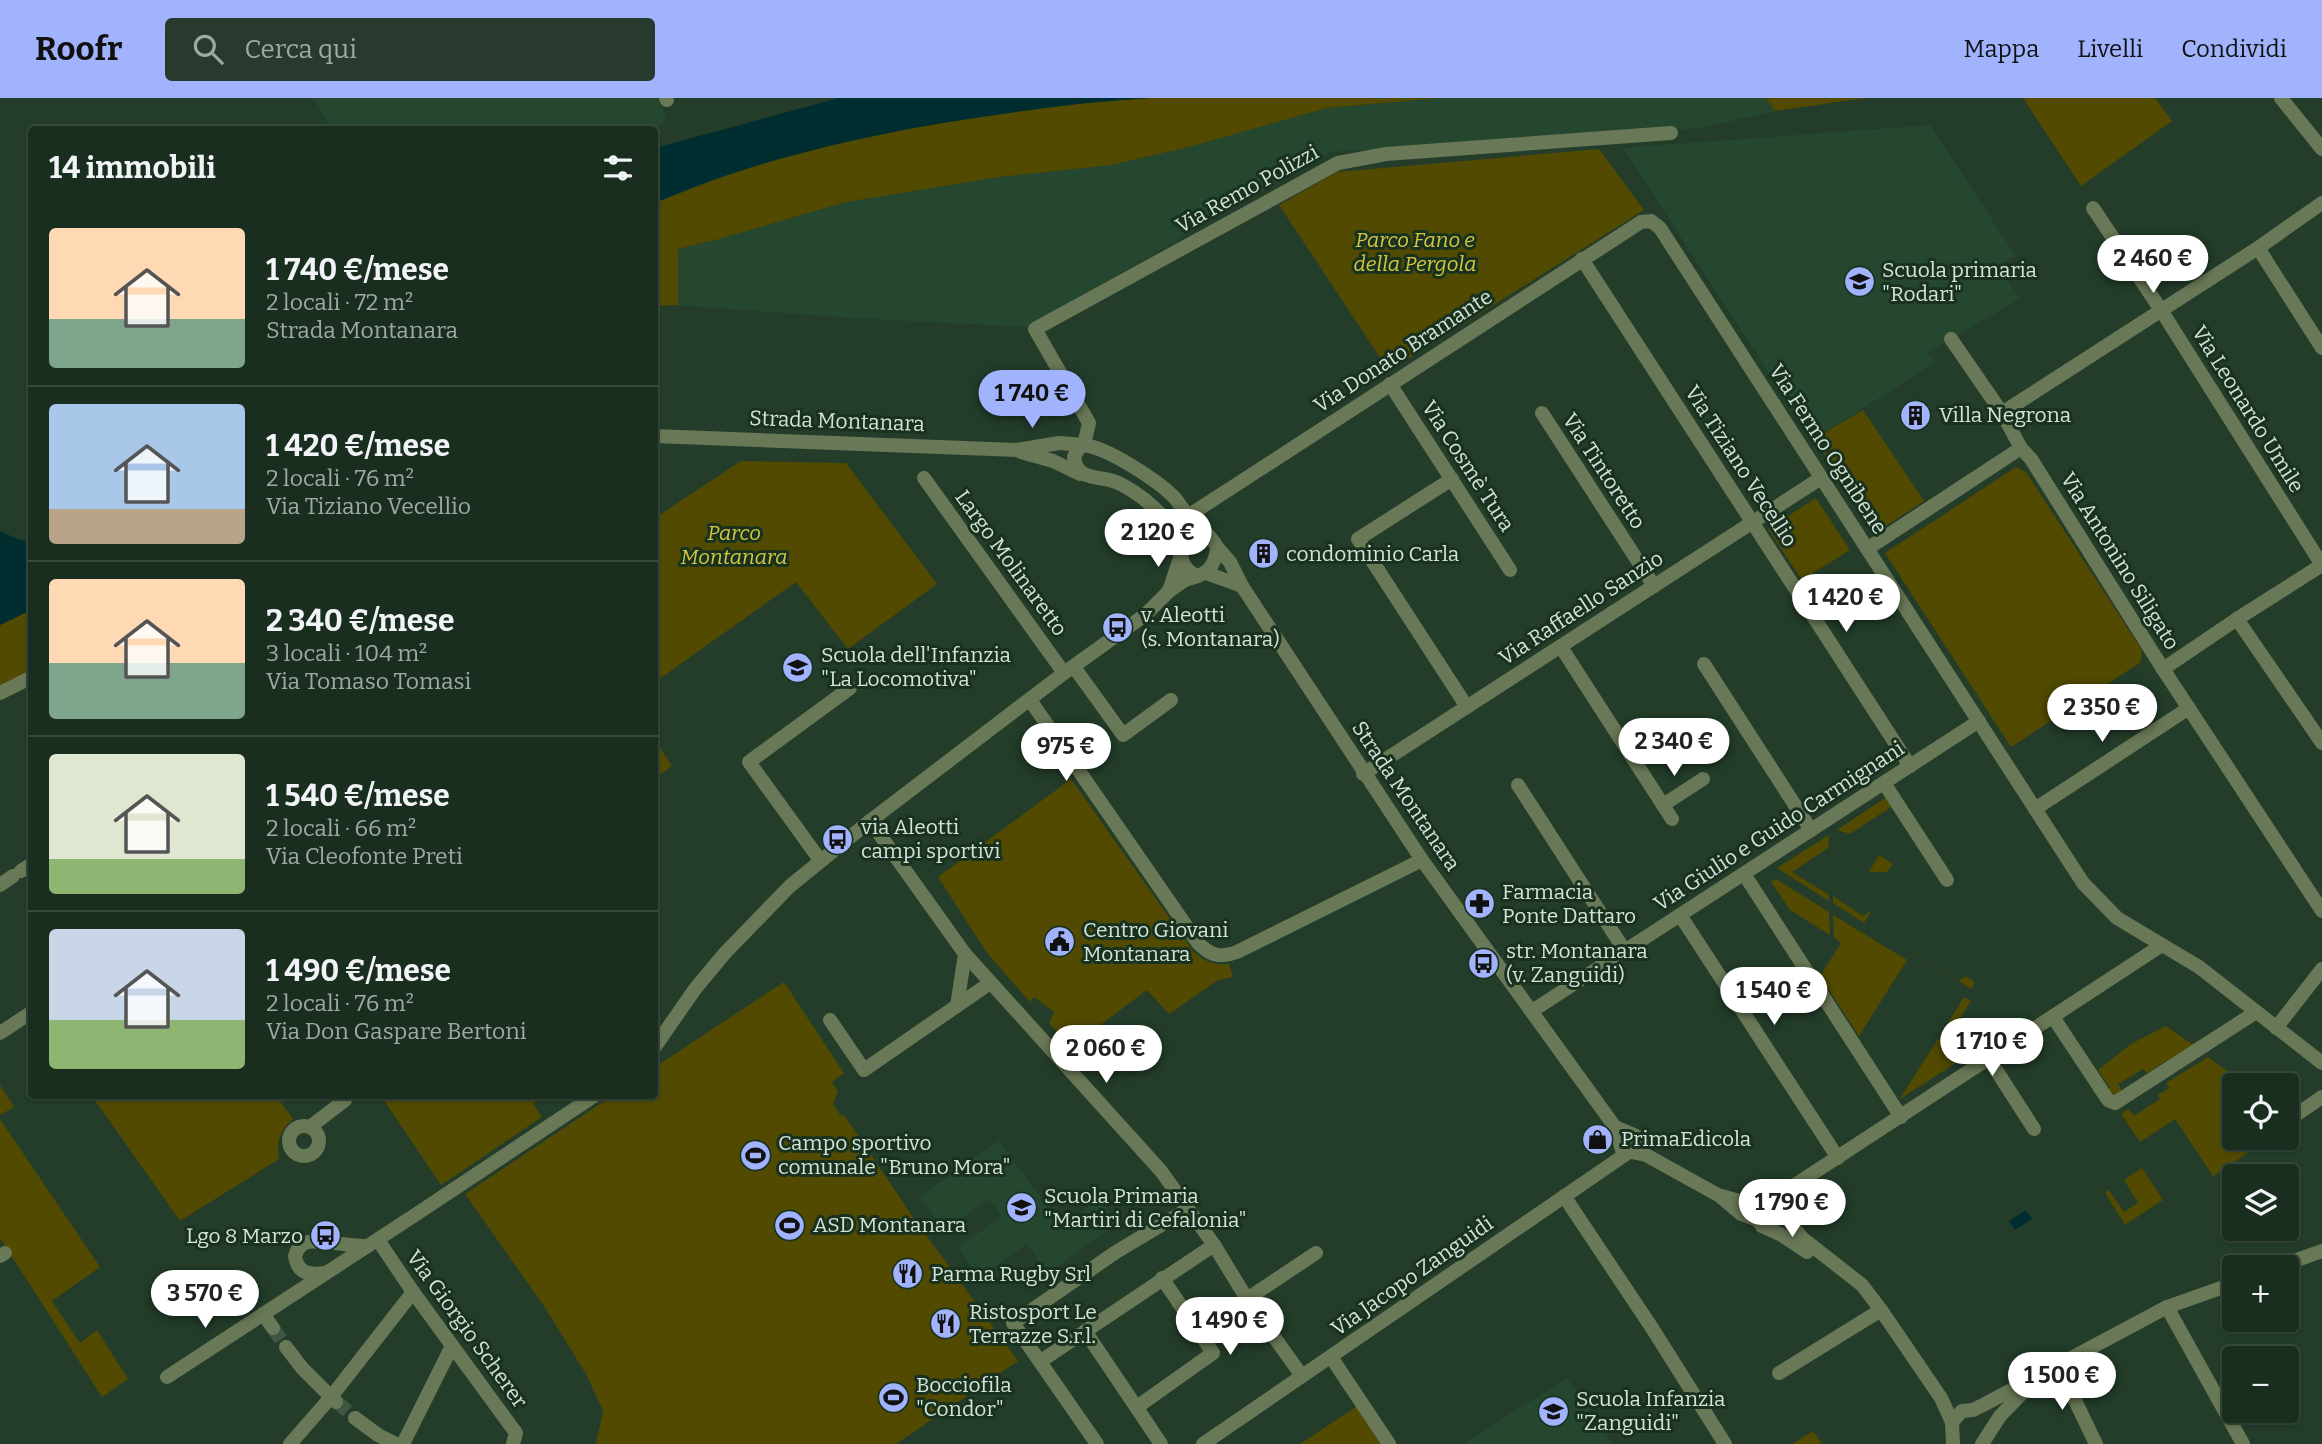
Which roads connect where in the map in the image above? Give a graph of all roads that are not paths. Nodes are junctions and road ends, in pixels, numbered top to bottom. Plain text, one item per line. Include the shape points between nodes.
1 (2281, 98) edge
2 (1671, 133) dead end
3 (2322, 149) edge
4 (2322, 203) edge
5 (2093, 208) dead end
6 (1641, 222) joint
7 (2258, 248) junction
8 (1583, 259) junction
9 (2161, 310) junction
10 (1951, 339) dead end
11 (2322, 348) edge
12 (1390, 384) junction
13 (1542, 413) dead end
14 (2001, 413) junction
15 (658, 436) edge
16 (1084, 445) junction
17 (2021, 448) junction
18 (1017, 450) junction
19 (1085, 476) junction
20 (924, 478) dead end
21 (1821, 478) junction
22 (1451, 479) junction
23 (1188, 516) junction
24 (1753, 522) junction
25 (1217, 547) junction
26 (1867, 550) junction
27 (1180, 558) junction
28 (2322, 565) edge
29 (1510, 570) dead end
30 (1202, 574) junction
31 (1242, 586) junction
32 (1654, 586) junction
33 (1169, 591) junction
34 (2237, 619) junction
35 (1560, 646) junction
36 (1704, 664) dead end
37 (2163, 669) junction
38 (1069, 670) junction
39 (28, 679) edge
40 (850, 688) dead end
41 (0, 693) edge
42 (1030, 700) junction
43 (1171, 700) dead end
44 (1467, 707) junction
45 (2189, 708) junction
46 (1979, 721) junction
47 (2322, 743) edge
48 (1910, 766) junction
49 (1363, 774) junction
50 (1703, 779) dead end
51 (1884, 783) junction
52 (1518, 785) dead end
53 (1663, 805) junction
54 (2035, 808) junction
55 (1672, 819) dead end
56 (870, 821) junction
57 (1811, 830) junction
58 (820, 860) junction
59 (1422, 860) junction
60 (22, 871) edge
61 (1744, 874) junction
62 (1947, 880) dead end
63 (0, 885) edge
64 (2322, 911) edge
65 (1680, 915) junction
66 (2162, 945) junction
67 (1625, 951) junction
68 (965, 954) junction
69 (2322, 969) edge
70 (990, 983) junction
71 (957, 1006) junction
72 (1532, 1011) junction
73 (2256, 1012) junction
74 (28, 1015) edge
75 (2053, 1017) junction
76 (830, 1020) dead end
77 (2276, 1028) junction
78 (0, 1033) edge
79 (658, 1042) edge
80 (1989, 1059) junction
81 (2322, 1063) edge
82 (2322, 1097) edge
83 (344, 1099) edge
84 (589, 1099) edge
85 (2299, 1113) edge
86 (1901, 1117) junction
87 (310, 1127) dead end
88 (2034, 1129) dead end
89 (1628, 1143) junction
90 (1838, 1158) junction
91 (1802, 1182) junction
92 (1564, 1196) junction
93 (1188, 1209) junction
94 (1762, 1210) junction
95 (1786, 1215) junction
96 (1771, 1230) junction
97 (373, 1243) junction
98 (1214, 1245) junction
99 (2322, 1251) edge
100 (1316, 1253) dead end
101 (2299, 1259) edge
102 (1843, 1269) junction
103 (327, 1273) junction
104 (1162, 1278) junction
105 (2222, 1288) edge
106 (413, 1292) junction
107 (1247, 1298) junction
108 (2167, 1307) junction
109 (1881, 1310) junction
110 (263, 1314) junction
111 (273, 1328) tunnel mouth
112 (1085, 1331) junction
113 (452, 1346) junction
114 (286, 1347) tunnel mouth
115 (1331, 1357) junction
116 (1041, 1361) junction
117 (2058, 1365) junction
118 (1779, 1373) dead end
119 (167, 1377) dead end
120 (1302, 1377) junction
121 (2036, 1378) junction
122 (334, 1400) junction
123 (1137, 1406) junction
124 (1962, 1414) junction
125 (355, 1418) tunnel mouth
126 (1986, 1438) edge
127 (1955, 1442) edge
128 (290, 1444) edge
129 (396, 1444) edge
130 (403, 1444) edge
131 (513, 1444) edge
132 (1097, 1444) edge
133 (1161, 1444) edge
134 (1203, 1444) edge
135 (1389, 1444) edge
136 (1725, 1444) edge
137 (2096, 1444) edge
138 (2243, 1444) edge

1 - 3 street
2 - 16 street, Via Remo Polizzi via 1386,154 1338,163 1035,329 1089,423
4 - 7 street
5 - 9 street, Via Leonardo Umile
6 - 8 street, Via Donato Bramante
6 - 21 street, Via Fermo Ognibene via 1651,221 1660,229
7 - 9 street
7 - 11 street
8 - 12 street, Via Donato Bramante
8 - 24 street, Via Tiziano Vecellio
9 - 14 street
9 - 28 street, Via Leonardo Umile
10 - 14 street, Via Antonino Siligato
12 - 22 street, Via Cosmè Tura
12 - 23 street, Via Donato Bramante
13 - 32 street, Via Tintoretto
14 - 17 street, Via Antonino Siligato
15 - 18 street, Strada Montanara
16 - 18 street, Strada Montanara
16 - 19 street via 1074,457
16 - 23 street, Strada Montanara via 1108,453 1153,480
17 - 26 street
17 - 37 street, Via Antonino Siligato
18 - 19 street, Strada Montanara
19 - 27 street, Strada Montanara via 1117,482 1162,514 1175,532
20 - 38 street, Largo Molinaretto
21 - 24 street, Via Raffaello Sanzio
21 - 26 street, Via Fermo Ognibene
22 - 29 street, Via Cosmè Tura
22 - 44 street via 1359,539
23 - 25 street, Strada Montanara
24 - 32 street, Via Raffaello Sanzio
24 - 48 street, Via Tiziano Vecellio
25 - 30 street via 1213,564
25 - 31 street, Strada Montanara
26 - 46 street, Via Fermo Ognibene
27 - 30 street, Strada Montanara via 1184,567
27 - 33 street
28 - 34 street
30 - 31 street, Strada Montanara
30 - 33 street
31 - 49 street, Strada Montanara
32 - 35 street, Via Raffaello Sanzio
33 - 38 street
34 - 37 street
34 - 47 street
35 - 44 street, Via Raffaello Sanzio
35 - 53 street
36 - 57 street
37 - 45 street, Via Antonino Siligato
38 - 42 street
38 - 43 street, Largo Molinaretto via 1123,735
39 - 41 street
40 - 58 street via 748,762
42 - 56 street
42 - 59 street via 1198,943 1215,956 1237,952
44 - 49 street, Via Raffaello Sanzio
45 - 54 street
45 - 64 street, Via Antonino Siligato
46 - 48 street, Via Giulio e Guido Carmignani
46 - 54 street, Via Fermo Ognibene
48 - 51 street, Via Giulio e Guido Carmignani
49 - 59 street, Strada Montanara
50 - 53 street
51 - 57 street, Via Giulio e Guido Carmignani
51 - 62 street
52 - 67 street
53 - 55 street
54 - 66 street, Via Fermo Ognibene via 2083,883 2117,918
56 - 58 street
56 - 68 street
57 - 61 street, Via Giulio e Guido Carmignani
58 - 79 street via 725,953
59 - 72 street, Strada Montanara
60 - 63 street
61 - 65 street, Via Giulio e Guido Carmignani
61 - 86 street
65 - 67 street, Via Giulio e Guido Carmignani
65 - 90 street
66 - 73 street, Via Fermo Ognibene via 2199,967
66 - 75 street
67 - 72 street, Via Giulio e Guido Carmignani
68 - 70 street
68 - 71 street
69 - 77 street
70 - 71 street
70 - 93 street via 1161,1171
71 - 76 street via 864,1070
72 - 89 street, Strada Montanara
73 - 75 street via 2112,1103
73 - 77 street, Via Fermo Ognibene
74 - 78 street
75 - 80 street
77 - 81 street, Via Fermo Ognibene
80 - 86 street
80 - 88 street
82 - 85 street
83 - 87 street
84 - 97 street
86 - 90 street
89 - 92 street, Via Jacopo Zanguidi via 1608,1165
89 - 94 street, Strada Montanara via 1718,1195 1741,1214
90 - 91 street
91 - 94 street
91 - 95 street via 1790,1197
92 - 115 street, Via Jacopo Zanguidi
92 - 136 street
93 - 98 street
93 - 116 street via 1013,1323
94 - 95 street, Strada Montanara via 1779,1204
94 - 96 street, Strada Montanara via 1762,1226
95 - 96 street via 1778,1228
95 - 102 street, Strada Montanara via 1802,1238
96 - 102 street, Strada Montanara
97 - 103 street
97 - 103 street via 302,1245 295,1256 302,1272
97 - 106 street, Via Giorgio Scherer
98 - 104 street
98 - 107 street
99 - 101 street
100 - 107 street
102 - 109 street, Strada Montanara
103 - 110 street
104 - 112 street
104 - 123 street via 1213,1353
105 - 108 street
106 - 113 street, Via Giorgio Scherer
106 - 122 street
107 - 120 street
108 - 117 street
108 - 138 street
109 - 118 street
109 - 124 street, Strada Montanara via 1941,1398
110 - 111 street
110 - 119 street
112 - 116 street
112 - 123 street
113 - 130 street
113 - 131 street, Via Giorgio Scherer via 516,1433
114 - 122 street
115 - 120 street, Via Jacopo Zanguidi
115 - 135 street
116 - 132 street
117 - 121 street
117 - 137 street
120 - 134 street, Via Jacopo Zanguidi
121 - 124 street
121 - 126 street
122 - 128 street
123 - 133 street
124 - 126 street via 1983,1414 1988,1422
124 - 127 street via 1951,1431
125 - 129 street

